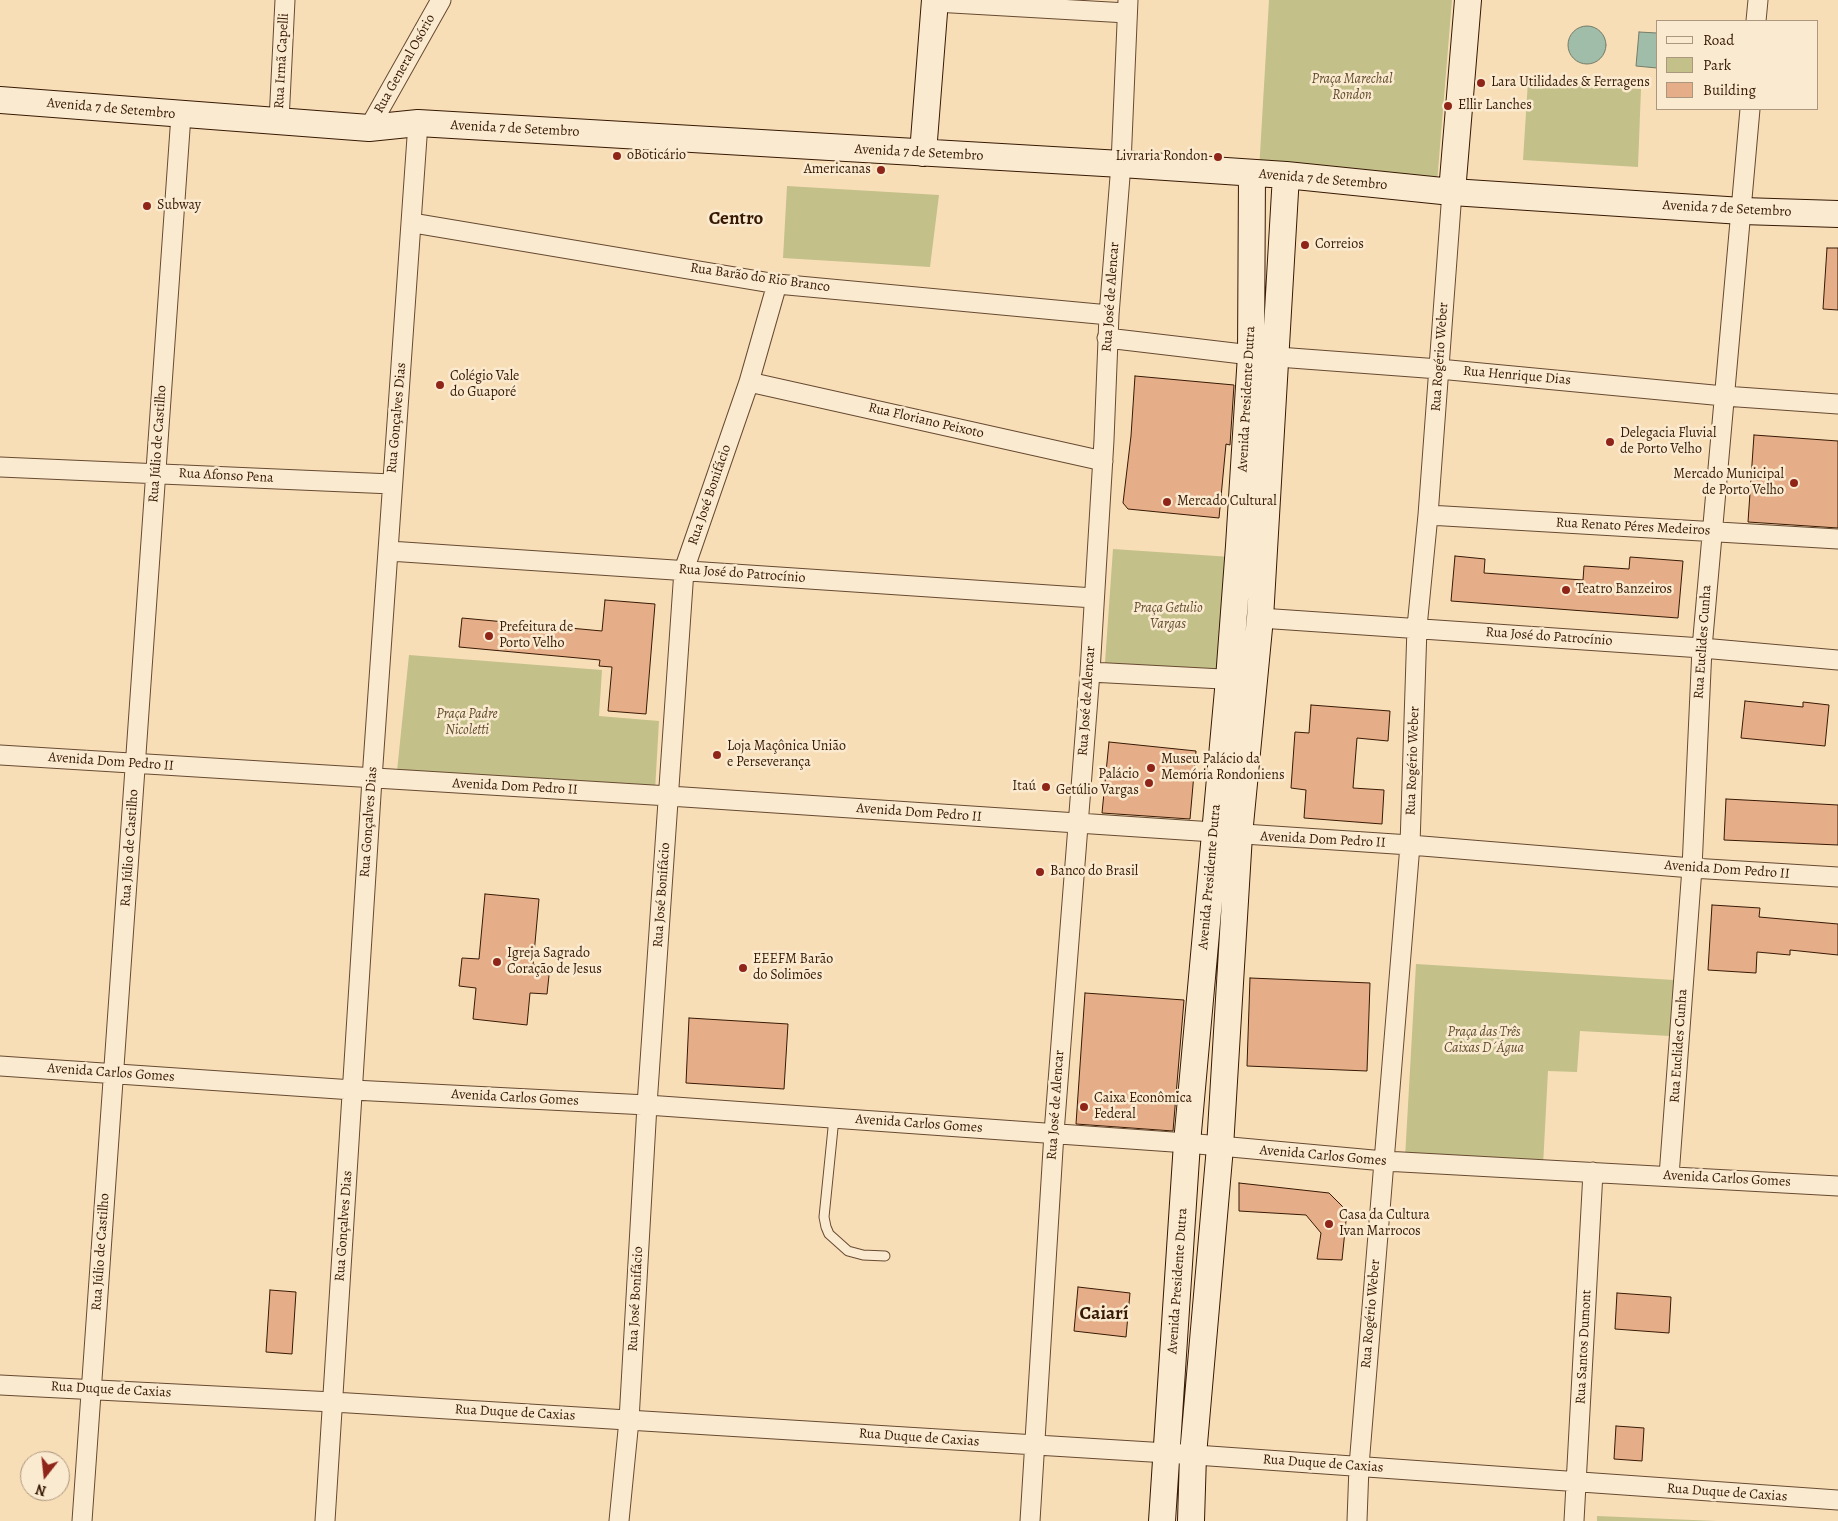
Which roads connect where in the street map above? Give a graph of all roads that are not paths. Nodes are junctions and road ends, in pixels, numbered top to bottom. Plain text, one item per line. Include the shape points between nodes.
1 (285, 0) edge
2 (441, 0) edge
3 (1468, 0) edge
4 (1758, 0) edge
5 (935, 1) edge
6 (1127, 6) edge
7 (1756, 20) edge
8 (0, 100) edge
9 (1750, 110) edge
10 (181, 115) junction
11 (278, 121) junction
12 (418, 123) junction
13 (370, 128) junction
14 (923, 153) junction
15 (1121, 164) junction
16 (1252, 173) junction
17 (1286, 175) junction
18 (1452, 192) junction
19 (1742, 211) junction
20 (1838, 214) edge
21 (413, 222) junction
22 (778, 284) junction
23 (1109, 314) junction
24 (1107, 338) junction
25 (1262, 356) junction
26 (1439, 369) junction
27 (749, 382) junction
28 (1724, 396) junction
29 (1838, 404) edge
30 (1103, 461) junction
31 (0, 467) edge
32 (156, 473) junction
33 (392, 484) junction
34 (1428, 516) junction
35 (1710, 532) junction
36 (1838, 539) edge
37 (389, 551) junction
38 (684, 570) junction
39 (1094, 598) junction
40 (1260, 618) junction
41 (1417, 627) junction
42 (1702, 648) junction
43 (1838, 660) edge
44 (1090, 672) junction
45 (1241, 679) junction
46 (0, 755) edge
47 (136, 764) junction
48 (372, 778) junction
49 (669, 796) junction
50 (1077, 824) junction
51 (1227, 834) junction
52 (1410, 845) junction
53 (1692, 868) junction
54 (1838, 877) edge
55 (0, 1066) edge
56 (114, 1072) junction
57 (353, 1090) junction
58 (647, 1105) junction
59 (834, 1118) junction
60 (1054, 1133) junction
61 (1187, 1143) junction
62 (1220, 1148) junction
63 (1384, 1161) junction
64 (1593, 1172) junction
65 (1669, 1176) junction
66 (1838, 1186) edge
67 (886, 1256) dead end
68 (0, 1385) edge
69 (92, 1389) junction
70 (333, 1402) junction
71 (629, 1420) junction
72 (1034, 1445) junction
73 (1167, 1453) junction
74 (1193, 1455) junction
75 (1359, 1466) junction
76 (1577, 1483) junction
77 (1838, 1500) edge
78 (82, 1521) edge
79 (325, 1521) edge
80 (619, 1521) edge
81 (1030, 1521) edge
82 (1162, 1521) edge
83 (1191, 1521) edge
84 (1357, 1521) edge
85 (1574, 1521) edge

1 - 11 street, Rua Irmã Capelli
2 - 13 street, Rua General Osório
3 - 18 street, Rua Rogério Weber
4 - 7 street
5 - 6 street
5 - 14 street
6 - 15 street, Rua José de Alencar
8 - 10 street, Avenida 7 de Setembro
9 - 19 street, Rua Euclides Cunha
10 - 11 street, Avenida 7 de Setembro
10 - 32 street, Rua Júlio de Castilho
11 - 13 street, Avenida 7 de Setembro
12 - 13 street, Avenida 7 de Setembro
12 - 14 street, Avenida 7 de Setembro
12 - 21 street, Rua Gonçalves Dias
14 - 15 street, Avenida 7 de Setembro
15 - 16 street, Avenida 7 de Setembro
15 - 23 street, Rua José de Alencar
16 - 17 street, Avenida 7 de Setembro
16 - 25 street, Avenida Presidente Dutra
17 - 18 street, Avenida 7 de Setembro
17 - 25 street, Avenida Presidente Dutra
18 - 19 street, Avenida 7 de Setembro
18 - 26 street, Rua Rogério Weber
19 - 20 street, Avenida 7 de Setembro
19 - 28 street, Rua Euclides Cunha
21 - 22 street, Rua Barão do Rio Branco
21 - 33 street, Rua Gonçalves Dias
22 - 23 street, Rua Barão do Rio Branco
22 - 27 street, Rua José Bonifácio
23 - 24 street, Rua José de Alencar
24 - 25 street, Rua Henrique Dias
24 - 30 street, Rua José de Alencar
25 - 26 street, Rua Henrique Dias
25 - 40 street, Avenida Presidente Dutra
25 - 45 street, Avenida Presidente Dutra
26 - 28 street, Rua Henrique Dias
26 - 34 street, Rua Rogério Weber
27 - 30 street, Rua Floriano Peixoto
27 - 38 street, Rua José Bonifácio
28 - 29 street, Rua Henrique Dias
28 - 35 street, Rua Euclides Cunha
30 - 39 street, Rua José de Alencar
31 - 32 street, Rua Afonso Pena
32 - 33 street, Rua Afonso Pena
32 - 47 street, Rua Júlio de Castilho
33 - 37 street, Rua Gonçalves Dias
34 - 35 street, Rua Renato Péres Medeiros
34 - 41 street, Rua Rogério Weber
35 - 36 street, Rua Renato Péres Medeiros
35 - 42 street, Rua Euclides Cunha
37 - 38 street, Rua José do Patrocínio
37 - 48 street, Rua Gonçalves Dias
38 - 39 street, Rua José do Patrocínio
38 - 49 street, Rua José Bonifácio
39 - 44 street, Rua José de Alencar
40 - 41 street, Rua José do Patrocínio
40 - 45 street, Avenida Presidente Dutra
41 - 42 street, Rua José do Patrocínio
41 - 52 street, Rua Rogério Weber
42 - 43 street, Rua José do Patrocínio
42 - 53 street, Rua Euclides Cunha
44 - 45 street
44 - 50 street, Rua José de Alencar
45 - 51 street, Avenida Presidente Dutra
46 - 47 street, Avenida Dom Pedro II
47 - 48 street, Avenida Dom Pedro II
47 - 56 street, Rua Júlio de Castilho
48 - 49 street, Avenida Dom Pedro II
48 - 57 street, Rua Gonçalves Dias
49 - 50 street, Avenida Dom Pedro II
49 - 58 street, Rua José Bonifácio
50 - 51 street, Avenida Dom Pedro II
50 - 60 street, Rua José de Alencar
51 - 52 street, Avenida Dom Pedro II
51 - 61 street, Avenida Presidente Dutra
51 - 62 street, Avenida Presidente Dutra
52 - 53 street, Avenida Dom Pedro II
52 - 63 street, Rua Rogério Weber
53 - 54 street, Avenida Dom Pedro II
53 - 65 street, Rua Euclides Cunha
55 - 56 street, Avenida Carlos Gomes
56 - 57 street, Avenida Carlos Gomes
56 - 69 street, Rua Júlio de Castilho
57 - 58 street, Avenida Carlos Gomes
57 - 70 street, Rua Gonçalves Dias
58 - 59 street, Avenida Carlos Gomes
58 - 71 street, Rua José Bonifácio
59 - 60 street, Avenida Carlos Gomes
59 - 67 lane via 824,1217 826,1227 829,1234 848,1251
60 - 61 street, Avenida Carlos Gomes
60 - 72 street, Rua José de Alencar
61 - 62 street, Avenida Carlos Gomes
61 - 73 street, Avenida Presidente Dutra
62 - 63 street, Avenida Carlos Gomes
62 - 74 street, Avenida Presidente Dutra
63 - 64 street, Avenida Carlos Gomes
63 - 75 street, Rua Rogério Weber
64 - 65 street, Avenida Carlos Gomes
64 - 76 street, Rua Santos Dumont
65 - 66 street, Avenida Carlos Gomes
68 - 69 street, Rua Duque de Caxias
69 - 70 street, Rua Duque de Caxias
69 - 78 street, Rua Júlio de Castilho
70 - 71 street, Rua Duque de Caxias
70 - 79 street, Rua Gonçalves Dias
71 - 72 street, Rua Duque de Caxias
71 - 80 street, Rua José Bonifácio
72 - 73 street, Rua Duque de Caxias
72 - 81 street, Rua José de Alencar
73 - 74 street, Rua Duque de Caxias
73 - 82 street, Avenida Presidente Dutra
74 - 75 street, Rua Duque de Caxias
74 - 83 street, Avenida Presidente Dutra
75 - 76 street, Rua Duque de Caxias
75 - 84 street, Rua Rogério Weber
76 - 77 street, Rua Duque de Caxias
76 - 85 street, Rua Santos Dumont

